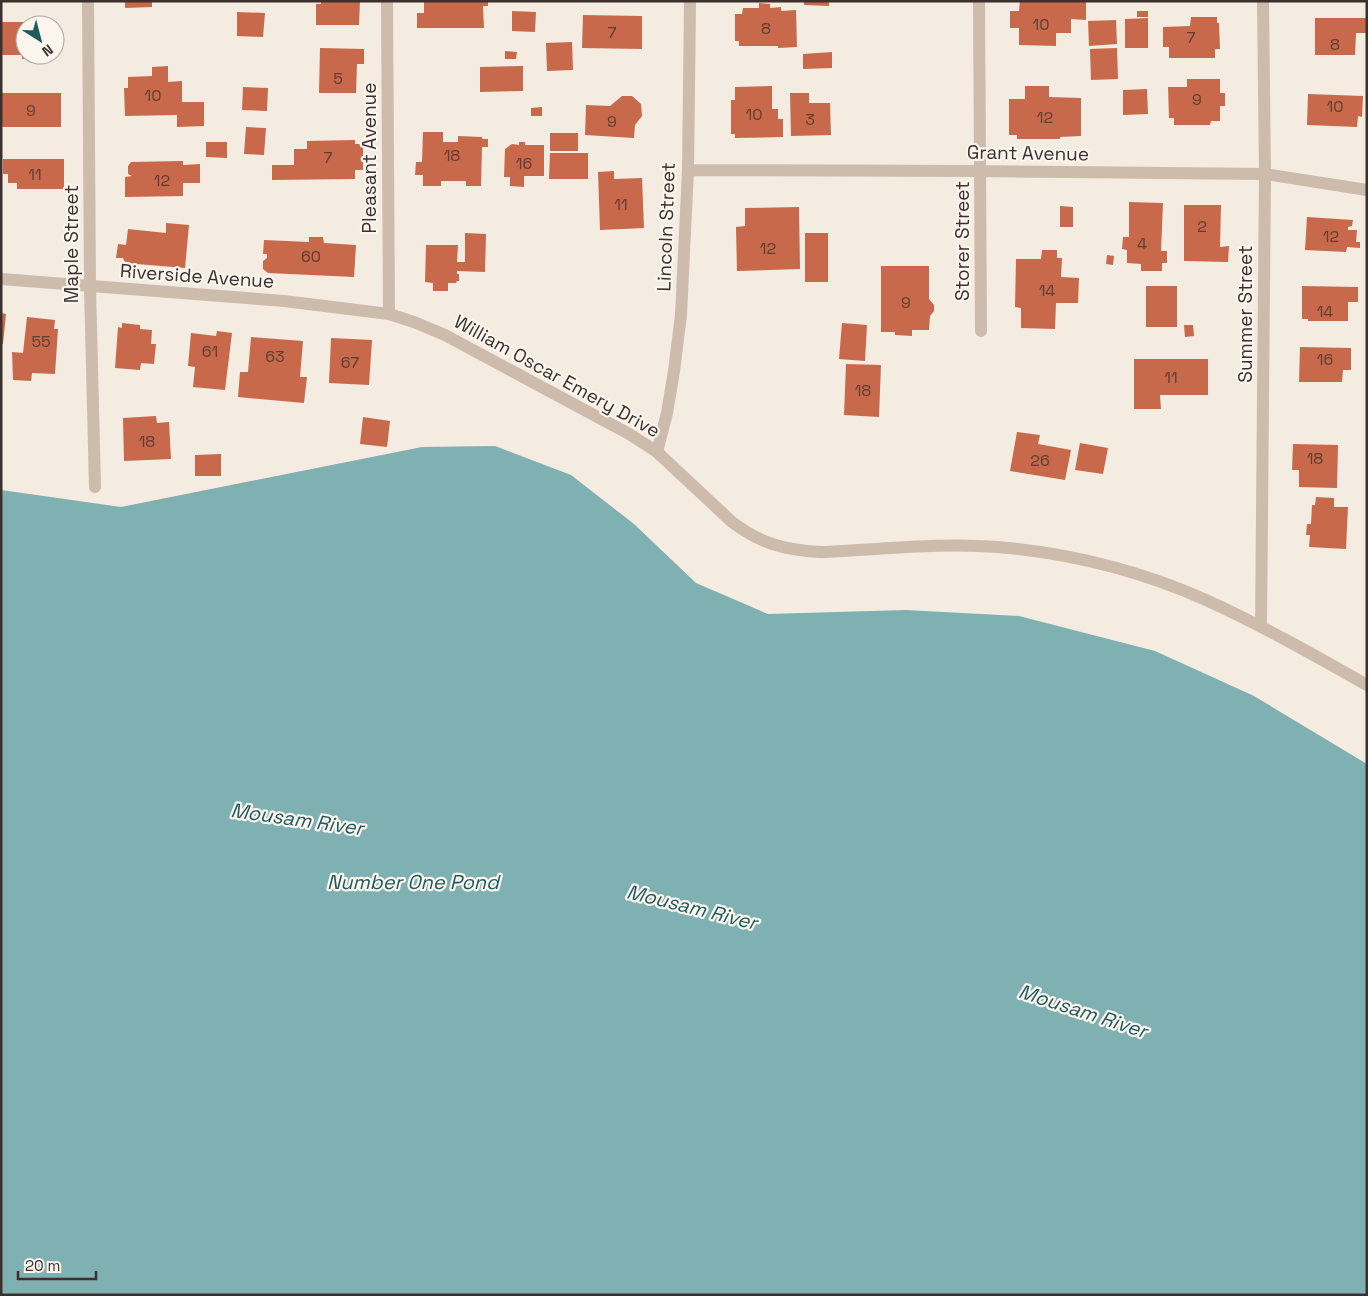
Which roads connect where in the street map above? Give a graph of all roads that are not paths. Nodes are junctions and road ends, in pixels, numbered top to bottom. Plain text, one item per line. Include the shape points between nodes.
1 (88, 1) edge
2 (387, 1) edge
3 (690, 1) edge
4 (979, 1) edge
5 (1264, 1) edge
6 (688, 170) junction
7 (980, 171) junction
8 (1265, 174) junction
9 (1367, 190) edge
10 (1, 279) edge
11 (90, 287) junction
12 (389, 314) junction
13 (981, 331) dead end
14 (657, 452) junction
15 (95, 487) dead end
16 (1261, 627) junction
17 (1367, 685) edge

1 - 11 street, Maple Street
2 - 12 street, Pleasant Avenue
3 - 6 street, Lincoln Street
4 - 7 street, Storer Street
5 - 8 street, Summer Street
6 - 7 street, Grant Avenue
6 - 14 street, Lincoln Street via 678,344
7 - 8 street, Grant Avenue
7 - 13 street, Storer Street
8 - 9 street, Grant Avenue
8 - 16 street, Summer Street
10 - 11 street, Riverside Avenue
11 - 12 street, Riverside Avenue via 284,301
11 - 15 street, Maple Street
12 - 14 street, William Oscar Emery Drive via 430,328 474,350 602,418
14 - 16 street, William Oscar Emery Drive via 732,522 770,545 812,551 955,545 1041,552 1118,568 1148,578 1205,599
16 - 17 street, William Oscar Emery Drive

